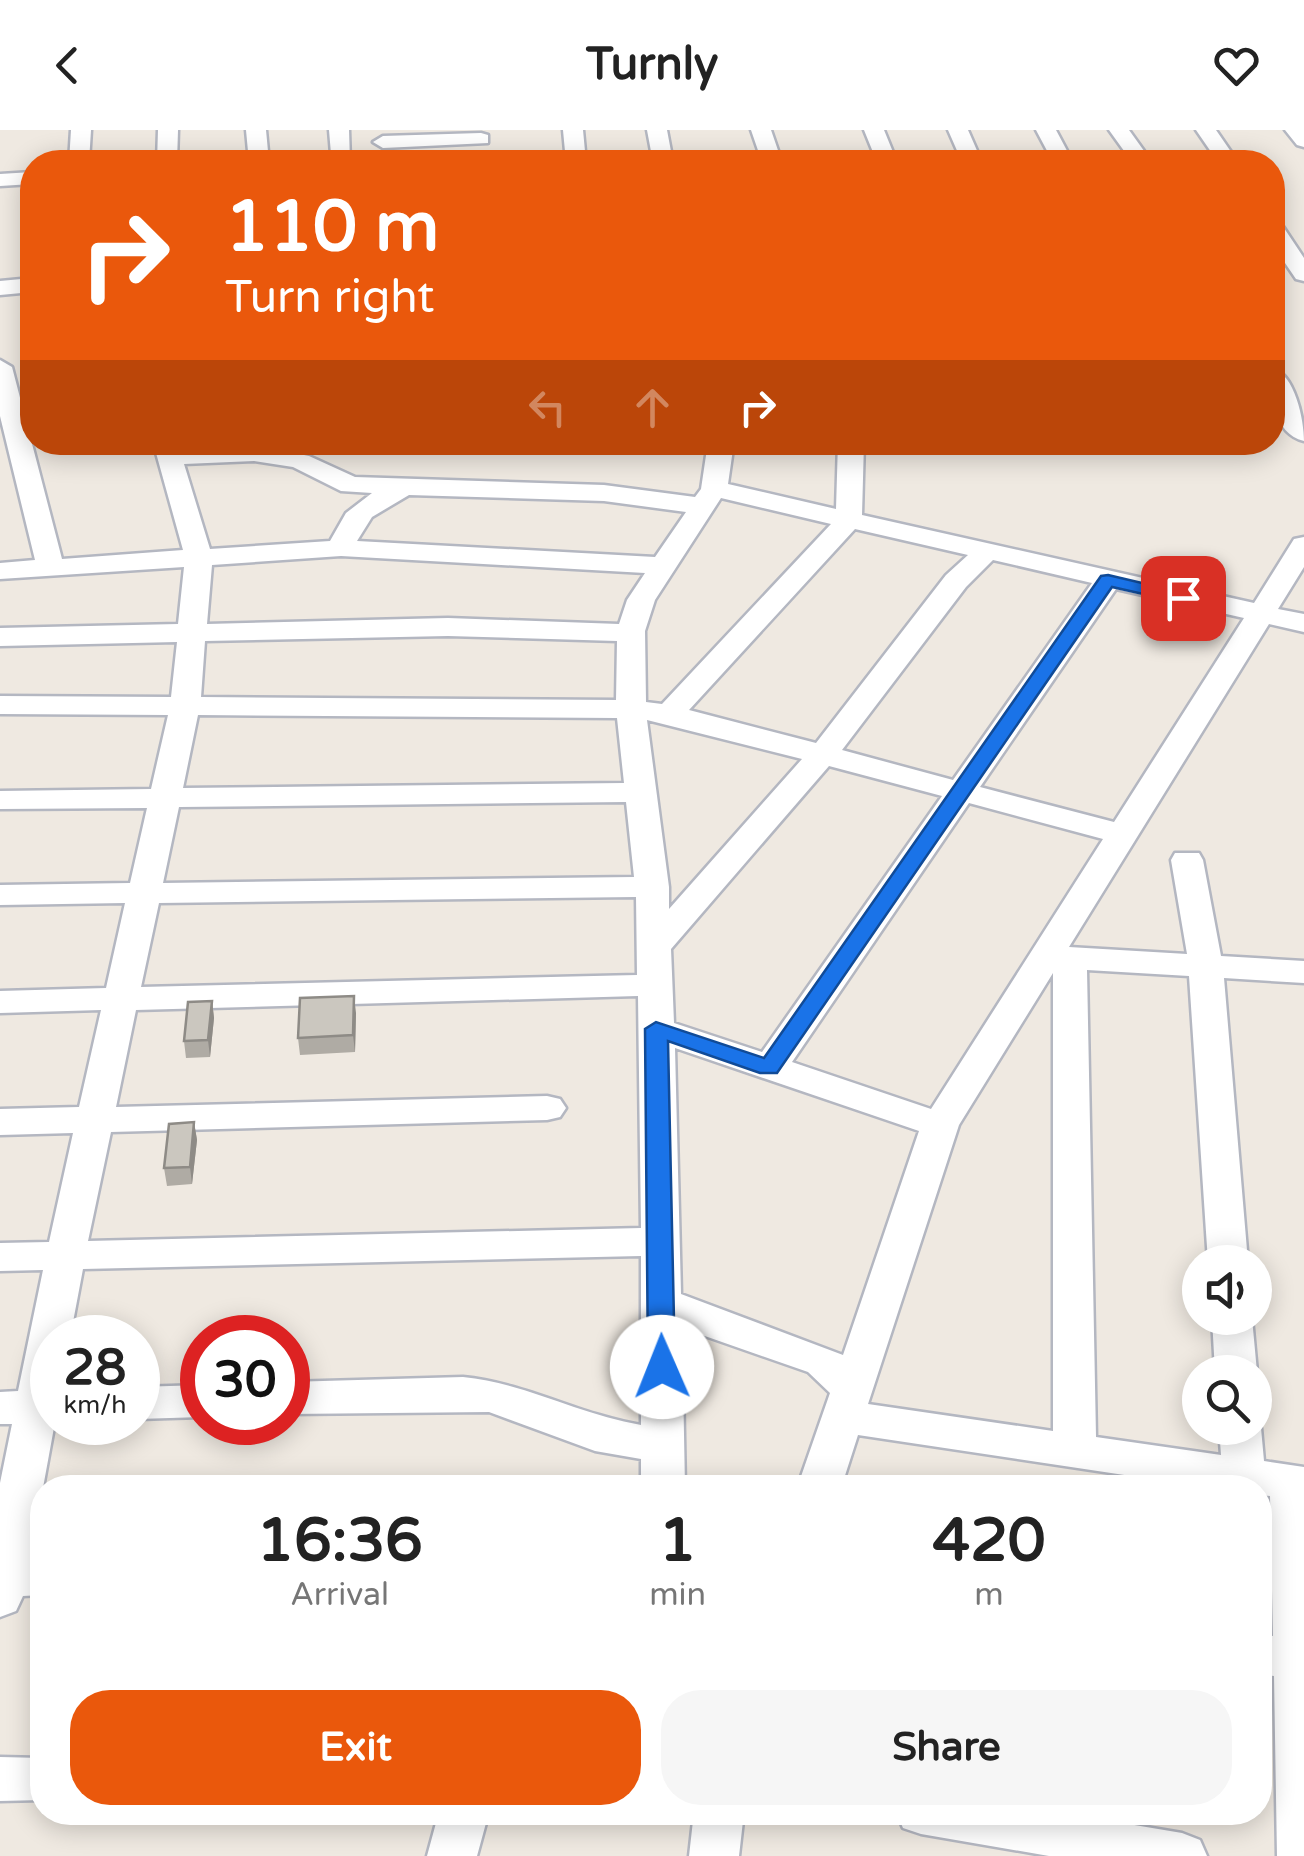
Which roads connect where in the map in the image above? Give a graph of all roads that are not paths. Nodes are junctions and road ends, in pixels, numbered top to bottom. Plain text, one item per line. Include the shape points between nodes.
1 (1295, 130) edge
2 (481, 134) edge
3 (1304, 141) edge
4 (383, 142) dead end
5 (1285, 237) edge
6 (1304, 274) edge
7 (1, 374) edge
8 (1285, 395) edge
9 (1304, 433) edge
10 (20, 448) edge
11 (22, 455) edge
12 (168, 455) edge
13 (290, 455) edge
14 (718, 455) edge
15 (850, 455) edge
16 (401, 488) junction
17 (707, 497) junction
18 (849, 520) junction
19 (340, 548) junction
20 (986, 552) junction
21 (1300, 556) edge
22 (199, 558) junction
23 (661, 566) junction
24 (51, 568) junction
25 (0, 571) edge
26 (1108, 580) junction
27 (1258, 615) junction
28 (1304, 623) edge
29 (192, 632) junction
30 (631, 633) junction
31 (0, 637) edge
32 (0, 705) edge
33 (185, 705) junction
34 (631, 709) junction
35 (669, 714) junction
36 (824, 754) junction
37 (638, 792) junction
38 (962, 792) junction
39 (165, 796) junction
40 (0, 800) edge
41 (1122, 834) junction
42 (1187, 860) dead end
43 (652, 887) junction
44 (144, 893) junction
45 (0, 895) edge
46 (654, 950) junction
47 (1058, 957) junction
48 (1206, 966) junction
49 (1304, 972) edge
50 (655, 985) junction
51 (0, 1002) edge
52 (120, 1002) junction
53 (656, 1029) junction
54 (769, 1068) junction
55 (547, 1108) dead end
56 (95, 1120) junction
57 (0, 1122) edge
58 (940, 1125) junction
59 (660, 1242) junction
60 (1227, 1245) edge
61 (0, 1257) edge
62 (65, 1257) junction
63 (661, 1301) junction
64 (51, 1315) edge
65 (310, 1397) edge
66 (848, 1403) junction
67 (30, 1407) edge
68 (1241, 1445) edge
69 (1074, 1451) junction
70 (663, 1467) edge
71 (824, 1475) edge
72 (1237, 1475) edge
73 (1244, 1475) edge
74 (1272, 1480) edge
75 (1298, 1483) edge
76 (12, 1583) edge
77 (1287, 1658) edge
78 (30, 1779) edge
79 (0, 1780) edge
80 (460, 1825) edge
81 (718, 1825) edge
82 (998, 1825) edge
83 (452, 1856) edge
84 (714, 1856) edge
85 (1182, 1856) edge
86 (1302, 1856) edge

1 - 3 street
2 - 4 street
5 - 6 street
7 - 10 street
8 - 9 street
11 - 24 street
12 - 22 street
13 - 16 street via 350,485
14 - 17 street
15 - 18 street
16 - 17 street
16 - 19 street via 358,512
17 - 18 street
17 - 23 street
18 - 20 street
18 - 35 street
19 - 22 street
19 - 23 street
20 - 26 street
20 - 36 street via 956,581
21 - 27 street
22 - 24 street
22 - 29 street
23 - 30 street
24 - 25 street
26 - 27 street
26 - 38 street
27 - 28 street
27 - 41 street
29 - 30 street via 448,627
29 - 31 street
29 - 33 street
30 - 34 street
32 - 33 street
33 - 34 street
33 - 39 street
34 - 35 street
34 - 37 street
35 - 36 street
36 - 38 street
36 - 46 street
37 - 39 street
37 - 43 street
38 - 41 street
38 - 54 street
39 - 40 street
39 - 44 street
41 - 47 street
42 - 48 street
43 - 44 street
43 - 46 street
44 - 45 street
44 - 52 street
46 - 50 street
47 - 48 street
47 - 58 street
47 - 69 street
48 - 49 street
48 - 60 street
50 - 52 street
50 - 53 street
51 - 52 street
52 - 56 street
53 - 54 street
53 - 59 street
54 - 58 street
55 - 56 street
56 - 57 street
56 - 62 street
58 - 66 street
59 - 62 street
59 - 63 street
61 - 62 street
62 - 64 street
63 - 66 street via 823,1361
63 - 70 street
65 - 70 street via 492,1396
66 - 69 street
66 - 71 street
67 - 76 street
68 - 73 street
69 - 72 street
74 - 75 street
75 - 77 street
77 - 86 street
78 - 79 street
80 - 83 street
81 - 84 street
82 - 85 street

